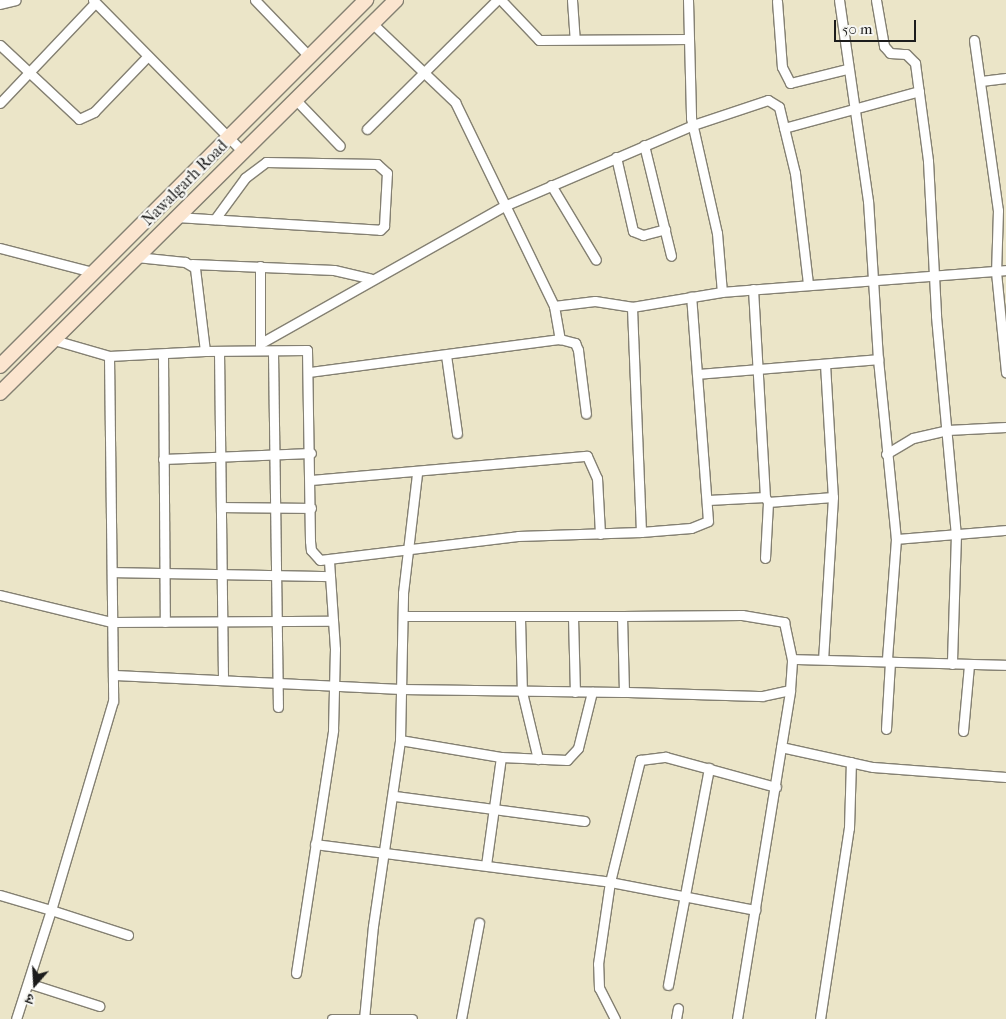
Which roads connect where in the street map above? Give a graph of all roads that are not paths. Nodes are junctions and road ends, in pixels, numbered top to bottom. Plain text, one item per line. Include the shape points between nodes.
1 (16, 0) edge
2 (255, 0) edge
3 (396, 0) edge
4 (499, 0) edge
5 (572, 0) edge
6 (688, 0) edge
7 (839, 0) edge
8 (876, 0) edge
9 (94, 1) edge
10 (777, 1) edge
11 (0, 4) edge
12 (361, 5) edge
13 (372, 23) junction
14 (575, 39) junction
15 (689, 39) junction
16 (974, 40) dead end
17 (0, 45) edge
18 (308, 55) junction
19 (146, 58) junction
20 (847, 69) junction
21 (29, 73) junction
22 (425, 74) junction
23 (1006, 78) edge
24 (981, 81) junction
25 (919, 91) junction
26 (294, 98) junction
27 (0, 103) edge
28 (853, 107) junction
29 (693, 125) junction
30 (367, 128) dead end
31 (784, 128) junction
32 (226, 136) junction
33 (644, 145) junction
34 (340, 146) dead end
35 (242, 151) junction
36 (616, 156) junction
37 (552, 185) junction
38 (504, 206) junction
39 (176, 217) junction
40 (215, 219) junction
41 (665, 229) junction
42 (0, 248) edge
43 (672, 256) dead end
44 (136, 257) junction
45 (596, 260) dead end
46 (192, 264) junction
47 (260, 266) junction
48 (1006, 270) edge
49 (93, 272) junction
50 (996, 272) junction
51 (935, 277) junction
52 (370, 278) junction
53 (872, 279) junction
54 (808, 284) junction
55 (753, 289) junction
56 (722, 292) junction
57 (691, 297) junction
58 (554, 306) junction
59 (632, 307) junction
60 (560, 339) junction
61 (54, 340) junction
62 (260, 348) junction
63 (205, 351) junction
64 (219, 352) junction
65 (273, 352) junction
66 (163, 354) junction
67 (446, 355) junction
68 (109, 356) junction
69 (878, 359) junction
70 (825, 364) junction
71 (0, 366) edge
72 (758, 369) junction
73 (310, 372) junction
74 (1006, 373) edge
75 (697, 374) junction
76 (0, 393) edge
77 (586, 414) dead end
78 (1006, 427) edge
79 (947, 430) junction
80 (457, 433) dead end
81 (310, 453) junction
82 (275, 454) junction
83 (886, 454) junction
84 (219, 455) junction
85 (163, 459) junction
86 (417, 474) junction
87 (311, 480) junction
88 (833, 498) junction
89 (766, 499) junction
90 (708, 500) junction
91 (221, 507) junction
92 (276, 508) junction
93 (311, 508) junction
94 (1006, 530) edge
95 (641, 532) junction
96 (600, 534) junction
97 (956, 534) junction
98 (896, 539) junction
99 (407, 549) junction
100 (765, 558) dead end
101 (329, 562) junction
102 (113, 572) junction
103 (165, 574) junction
104 (222, 575) junction
105 (277, 576) junction
106 (330, 576) junction
107 (0, 595) edge
108 (404, 616) junction
109 (622, 616) junction
110 (573, 617) junction
111 (520, 618) junction
112 (223, 621) junction
113 (333, 621) junction
114 (112, 622) junction
115 (165, 622) junction
116 (277, 622) junction
117 (792, 658) junction
118 (824, 659) junction
119 (888, 660) junction
120 (952, 664) junction
121 (1006, 665) edge
122 (969, 666) junction
123 (115, 675) junction
124 (224, 680) junction
125 (278, 682) junction
126 (334, 683) junction
127 (401, 689) junction
128 (790, 690) junction
129 (522, 692) junction
130 (575, 692) junction
131 (592, 692) junction
132 (624, 692) junction
133 (278, 706) dead end
134 (886, 729) dead end
135 (964, 731) dead end
136 (400, 740) junction
137 (781, 747) junction
138 (501, 757) junction
139 (538, 759) junction
140 (851, 762) junction
141 (709, 768) junction
142 (1006, 777) edge
143 (776, 787) junction
144 (395, 796) junction
145 (494, 810) junction
146 (584, 820) dead end
147 (315, 844) junction
148 (382, 854) junction
149 (486, 865) junction
150 (610, 882) junction
151 (0, 895) edge
152 (684, 896) junction
153 (51, 910) junction
154 (755, 910) junction
155 (479, 924) dead end
156 (128, 935) dead end
157 (296, 972) dead end
158 (28, 983) junction
159 (668, 985) dead end
160 (98, 1006) dead end
161 (678, 1008) dead end
162 (16, 1019) edge
163 (332, 1019) edge
164 (364, 1019) edge
165 (412, 1019) edge
166 (461, 1019) edge
167 (615, 1019) edge
168 (676, 1019) edge
169 (737, 1019) edge
170 (820, 1019) edge

1 - 11 street
2 - 18 street
3 - 13 street, Nawalgarh Road
4 - 14 street via 532,37
4 - 22 street
5 - 14 street
6 - 15 street
7 - 20 street
8 - 25 street via 884,46 890,53 912,58
9 - 19 street
9 - 21 street
10 - 20 street via 782,67 790,83
12 - 13 street
12 - 18 street
13 - 22 street
13 - 26 street, Nawalgarh Road
14 - 15 street
15 - 29 street
16 - 24 street
17 - 21 street
18 - 32 street
19 - 21 street via 86,119 73,116
19 - 32 street
20 - 28 street
21 - 27 street
22 - 30 street
22 - 38 street via 455,102
23 - 24 street
24 - 50 street via 998,210
25 - 28 street
25 - 51 street
26 - 34 street
26 - 35 street, Nawalgarh Road
28 - 31 street
28 - 53 street via 868,201
29 - 31 street via 768,100 777,104
29 - 33 street
29 - 56 street via 717,233
31 - 54 street via 801,201
32 - 35 street
32 - 49 street
33 - 36 street
33 - 41 street
35 - 39 street, Nawalgarh Road
36 - 37 street
36 - 41 street via 633,231 643,235
37 - 38 street
37 - 45 street
38 - 52 street
38 - 58 street
39 - 40 street
39 - 44 street, Nawalgarh Road
40 - 40 street via 380,230 384,226 387,173 377,164 361,162 266,162 245,178
41 - 43 street
42 - 49 street
44 - 46 street
44 - 61 street, Nawalgarh Road
46 - 47 street
46 - 63 street via 197,274
47 - 52 street via 334,270
47 - 62 street
48 - 50 street
49 - 71 street
50 - 51 street
50 - 74 street
51 - 53 street
51 - 79 street
52 - 62 street
53 - 54 street
53 - 69 street
54 - 55 street
55 - 56 street
55 - 72 street
56 - 57 street
57 - 59 street
57 - 75 street
58 - 59 street via 595,301
58 - 60 street
59 - 95 street
60 - 67 street
60 - 77 street via 574,343 578,350
61 - 68 street
61 - 76 street, Nawalgarh Road
62 - 64 street
62 - 65 street
63 - 64 street
63 - 66 street
64 - 84 street
65 - 73 street via 304,347 309,353
65 - 82 street
66 - 68 street
66 - 85 street
67 - 73 street
67 - 80 street
68 - 102 street
69 - 70 street
69 - 83 street
70 - 72 street
70 - 88 street
72 - 75 street
72 - 89 street
73 - 81 street
75 - 90 street
78 - 79 street
79 - 83 street via 913,438
79 - 97 street
81 - 82 street
81 - 87 street
82 - 84 street
82 - 92 street
83 - 98 street
84 - 85 street
84 - 91 street
85 - 103 street
86 - 87 street
86 - 96 street via 587,456 597,478
86 - 99 street
87 - 93 street
88 - 89 street
88 - 118 street
89 - 90 street
89 - 100 street
90 - 95 street via 704,525
91 - 92 street
91 - 104 street
92 - 93 street
92 - 105 street
93 - 101 street via 311,550
94 - 97 street
95 - 96 street
96 - 99 street via 518,536
97 - 98 street
97 - 120 street
98 - 119 street
99 - 101 street
99 - 108 street
101 - 106 street
102 - 103 street
102 - 114 street
103 - 104 street
103 - 115 street
104 - 105 street
104 - 112 street
105 - 106 street
105 - 116 street
106 - 113 street
107 - 114 street
108 - 111 street
108 - 127 street
109 - 110 street
109 - 117 street via 742,615 784,622
109 - 132 street
110 - 111 street
110 - 130 street
111 - 129 street
112 - 115 street
112 - 116 street
112 - 124 street
113 - 116 street
113 - 126 street
114 - 115 street
114 - 123 street
116 - 125 street
117 - 118 street
117 - 128 street
118 - 119 street
119 - 120 street
119 - 134 street
120 - 122 street
121 - 122 street
122 - 135 street
123 - 124 street
123 - 153 street via 109,727
124 - 125 street
125 - 126 street
125 - 133 street
126 - 127 street
126 - 147 street via 333,730
127 - 129 street
127 - 136 street
128 - 132 street via 762,696
128 - 137 street
129 - 130 street
129 - 139 street
130 - 131 street
131 - 132 street
131 - 139 street via 573,756 567,760
136 - 138 street
136 - 144 street
137 - 140 street
137 - 143 street
138 - 139 street
138 - 145 street
140 - 142 street
140 - 170 street via 849,828
141 - 143 street
141 - 150 street via 656,755 640,760
141 - 152 street
143 - 154 street
144 - 145 street
144 - 148 street
145 - 146 street
145 - 149 street
147 - 148 street
147 - 157 street
148 - 149 street
148 - 164 street
149 - 150 street
150 - 152 street
150 - 167 street via 597,981
151 - 153 street
152 - 154 street
152 - 159 street
153 - 156 street
153 - 158 street
154 - 169 street
155 - 166 street
158 - 160 street
158 - 162 street
161 - 168 street
163 - 164 street
164 - 165 street

